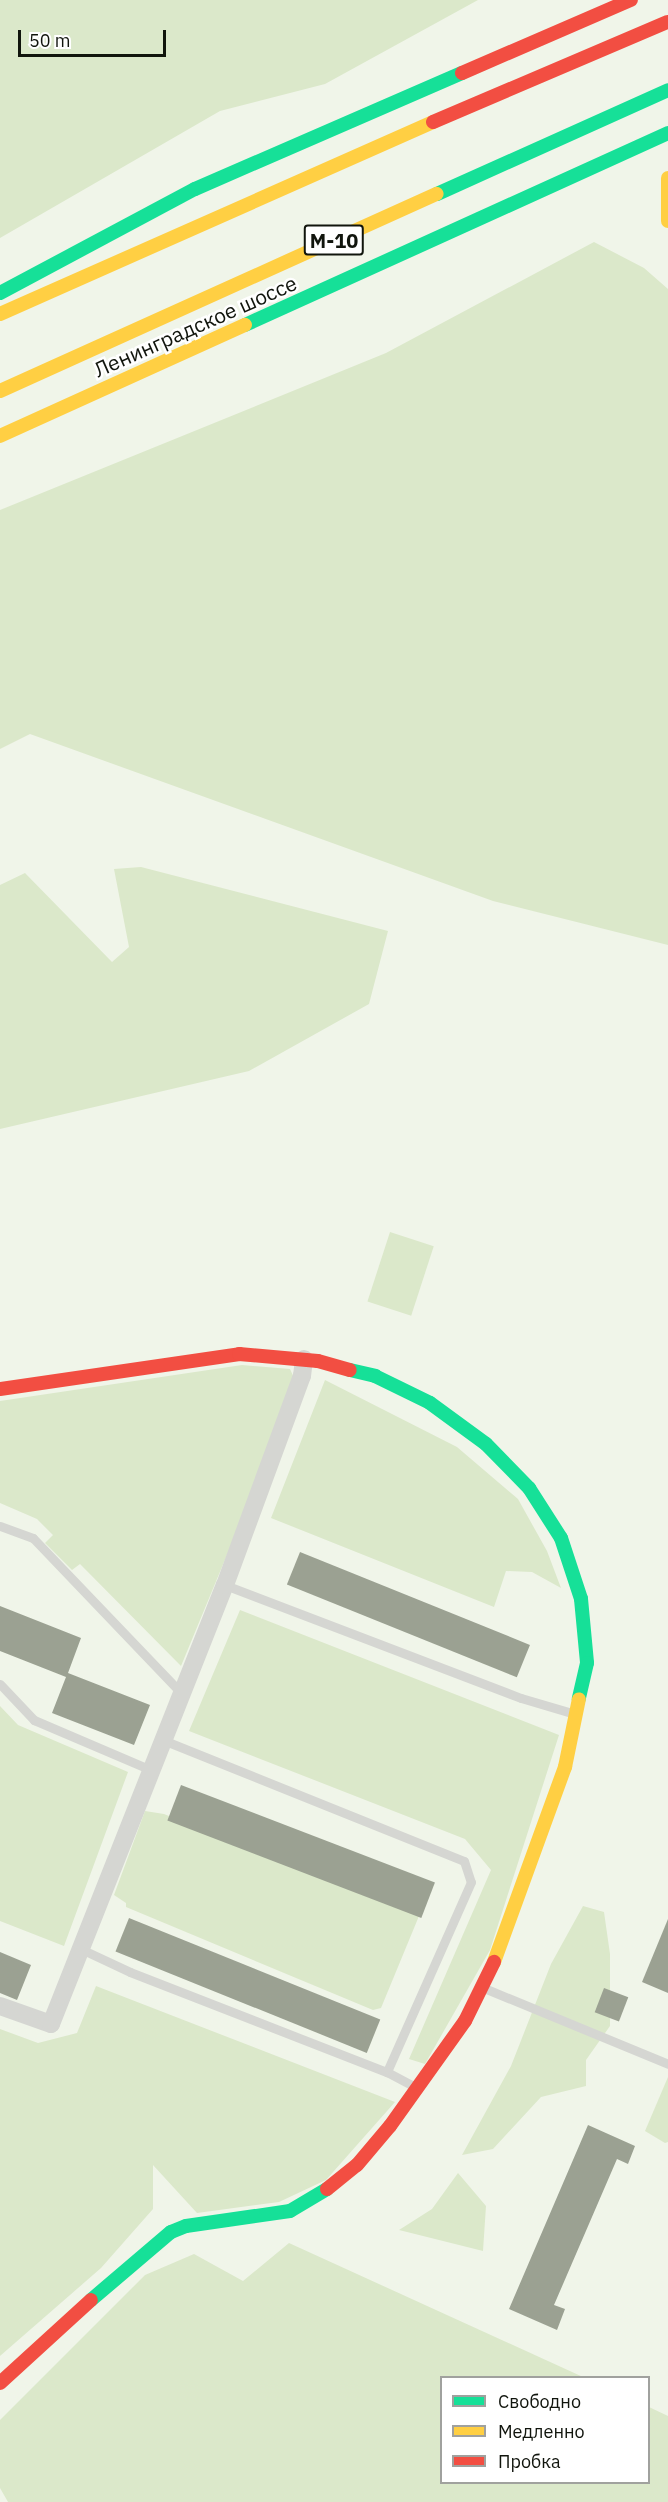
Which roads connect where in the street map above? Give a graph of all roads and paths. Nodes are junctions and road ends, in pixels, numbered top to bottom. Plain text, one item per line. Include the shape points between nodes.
1 (595, 0) edge
2 (632, 0) edge
3 (668, 22) edge
4 (550, 35) junction
5 (668, 90) edge
6 (668, 133) edge
7 (668, 178) edge
8 (668, 221) edge
9 (0, 293) edge
10 (0, 314) edge
11 (0, 391) edge
12 (0, 436) edge
13 (304, 1359) junction
14 (0, 1389) edge
15 (0, 1526) edge
16 (225, 1585) junction
17 (0, 1684) edge
18 (182, 1693) junction
19 (577, 1715) junction
20 (163, 1740) junction
21 (151, 1770) junction
22 (81, 1949) junction
23 (483, 1988) junction
24 (0, 2006) edge
25 (668, 2064) edge
26 (387, 2072) junction
27 (418, 2089) junction
28 (0, 2383) edge

1 - 4 main road
2 - 4 main road
3 - 10 main road via 296,180
4 - 9 main road via 195,189
5 - 11 main road, Ленинградское шоссе / М-10
6 - 12 main road, Ленинградское шоссе
7 - 8 main road
13 - 14 main road via 270,1354 208,1356
13 - 16 street via 302,1376
13 - 19 main road via 375,1376 430,1404 486,1444 529,1488 561,1538 581,1599 587,1663
15 - 18 lane via 33,1538
16 - 18 street
16 - 19 lane via 521,1698
17 - 21 lane via 34,1720
18 - 20 street
19 - 23 main road via 542,1839
20 - 21 street
20 - 26 lane via 464,1861 471,1882
21 - 22 street
22 - 24 street via 51,2024
22 - 26 lane via 130,1972
23 - 25 lane
23 - 27 main road
26 - 27 lane
27 - 28 main road via 357,2165 314,2200 290,2211 186,2226 171,2232 122,2271

